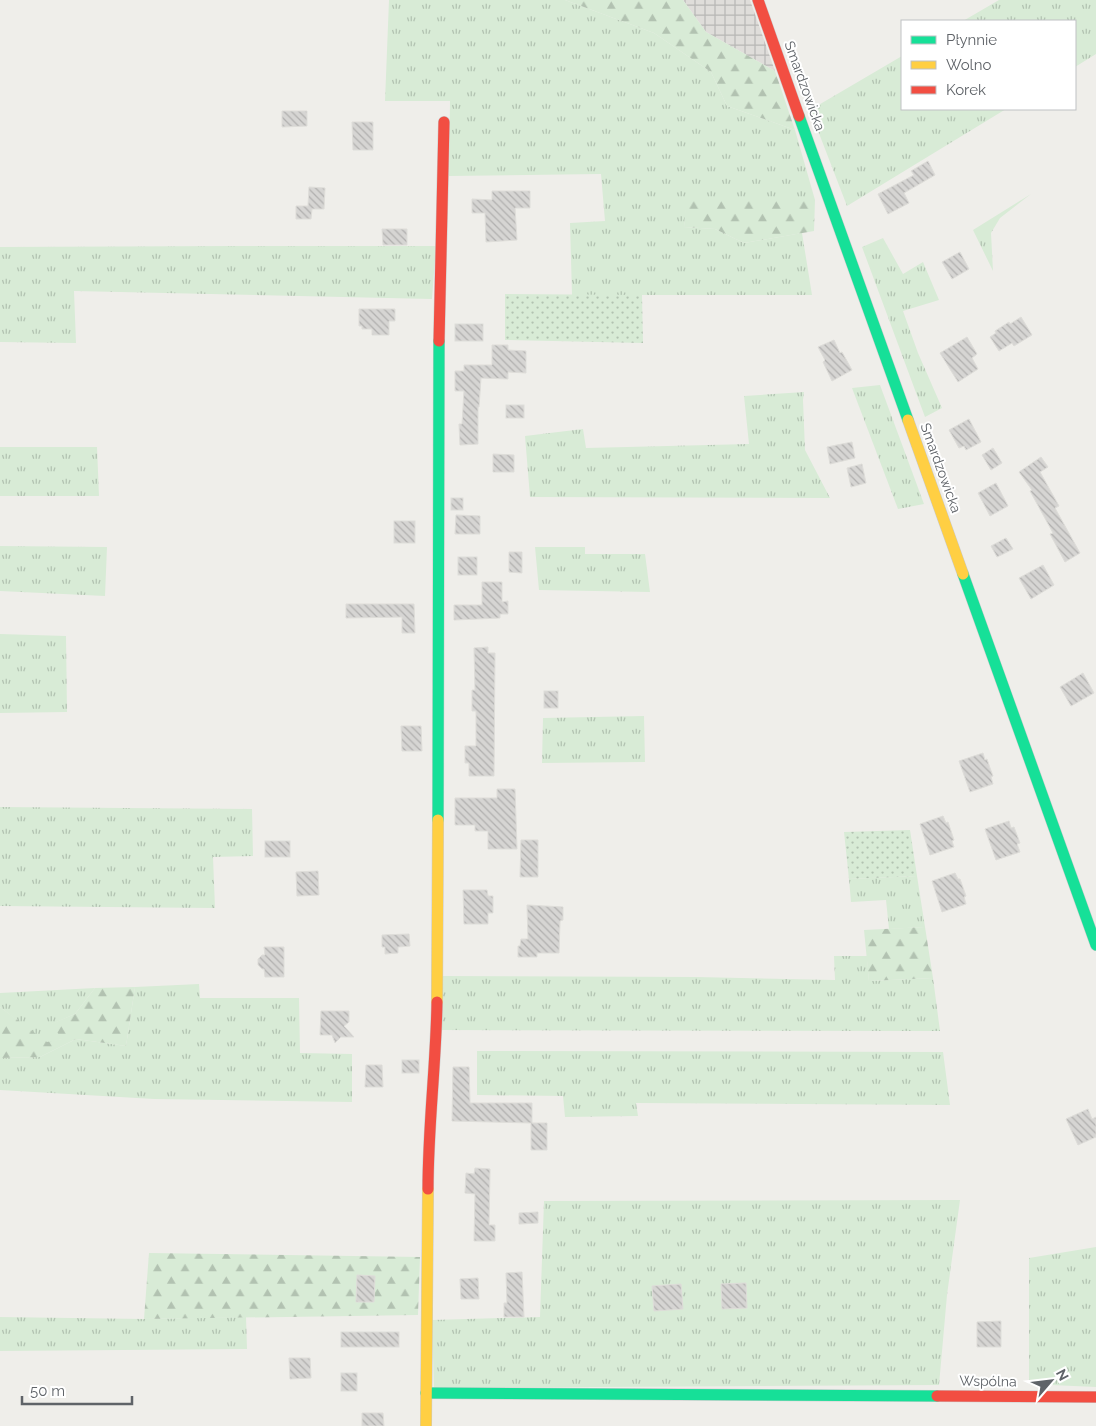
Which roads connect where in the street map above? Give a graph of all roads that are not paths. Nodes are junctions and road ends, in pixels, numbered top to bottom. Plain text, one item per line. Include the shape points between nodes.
1 (758, 0) edge
2 (444, 122) dead end
3 (1096, 945) edge
4 (426, 1393) junction
5 (1096, 1397) edge
6 (426, 1426) edge

1 - 3 street, Smardzowicka
2 - 4 street via 439,322 438,946 436,1053 428,1145
4 - 5 street, Wspólna
4 - 6 street

